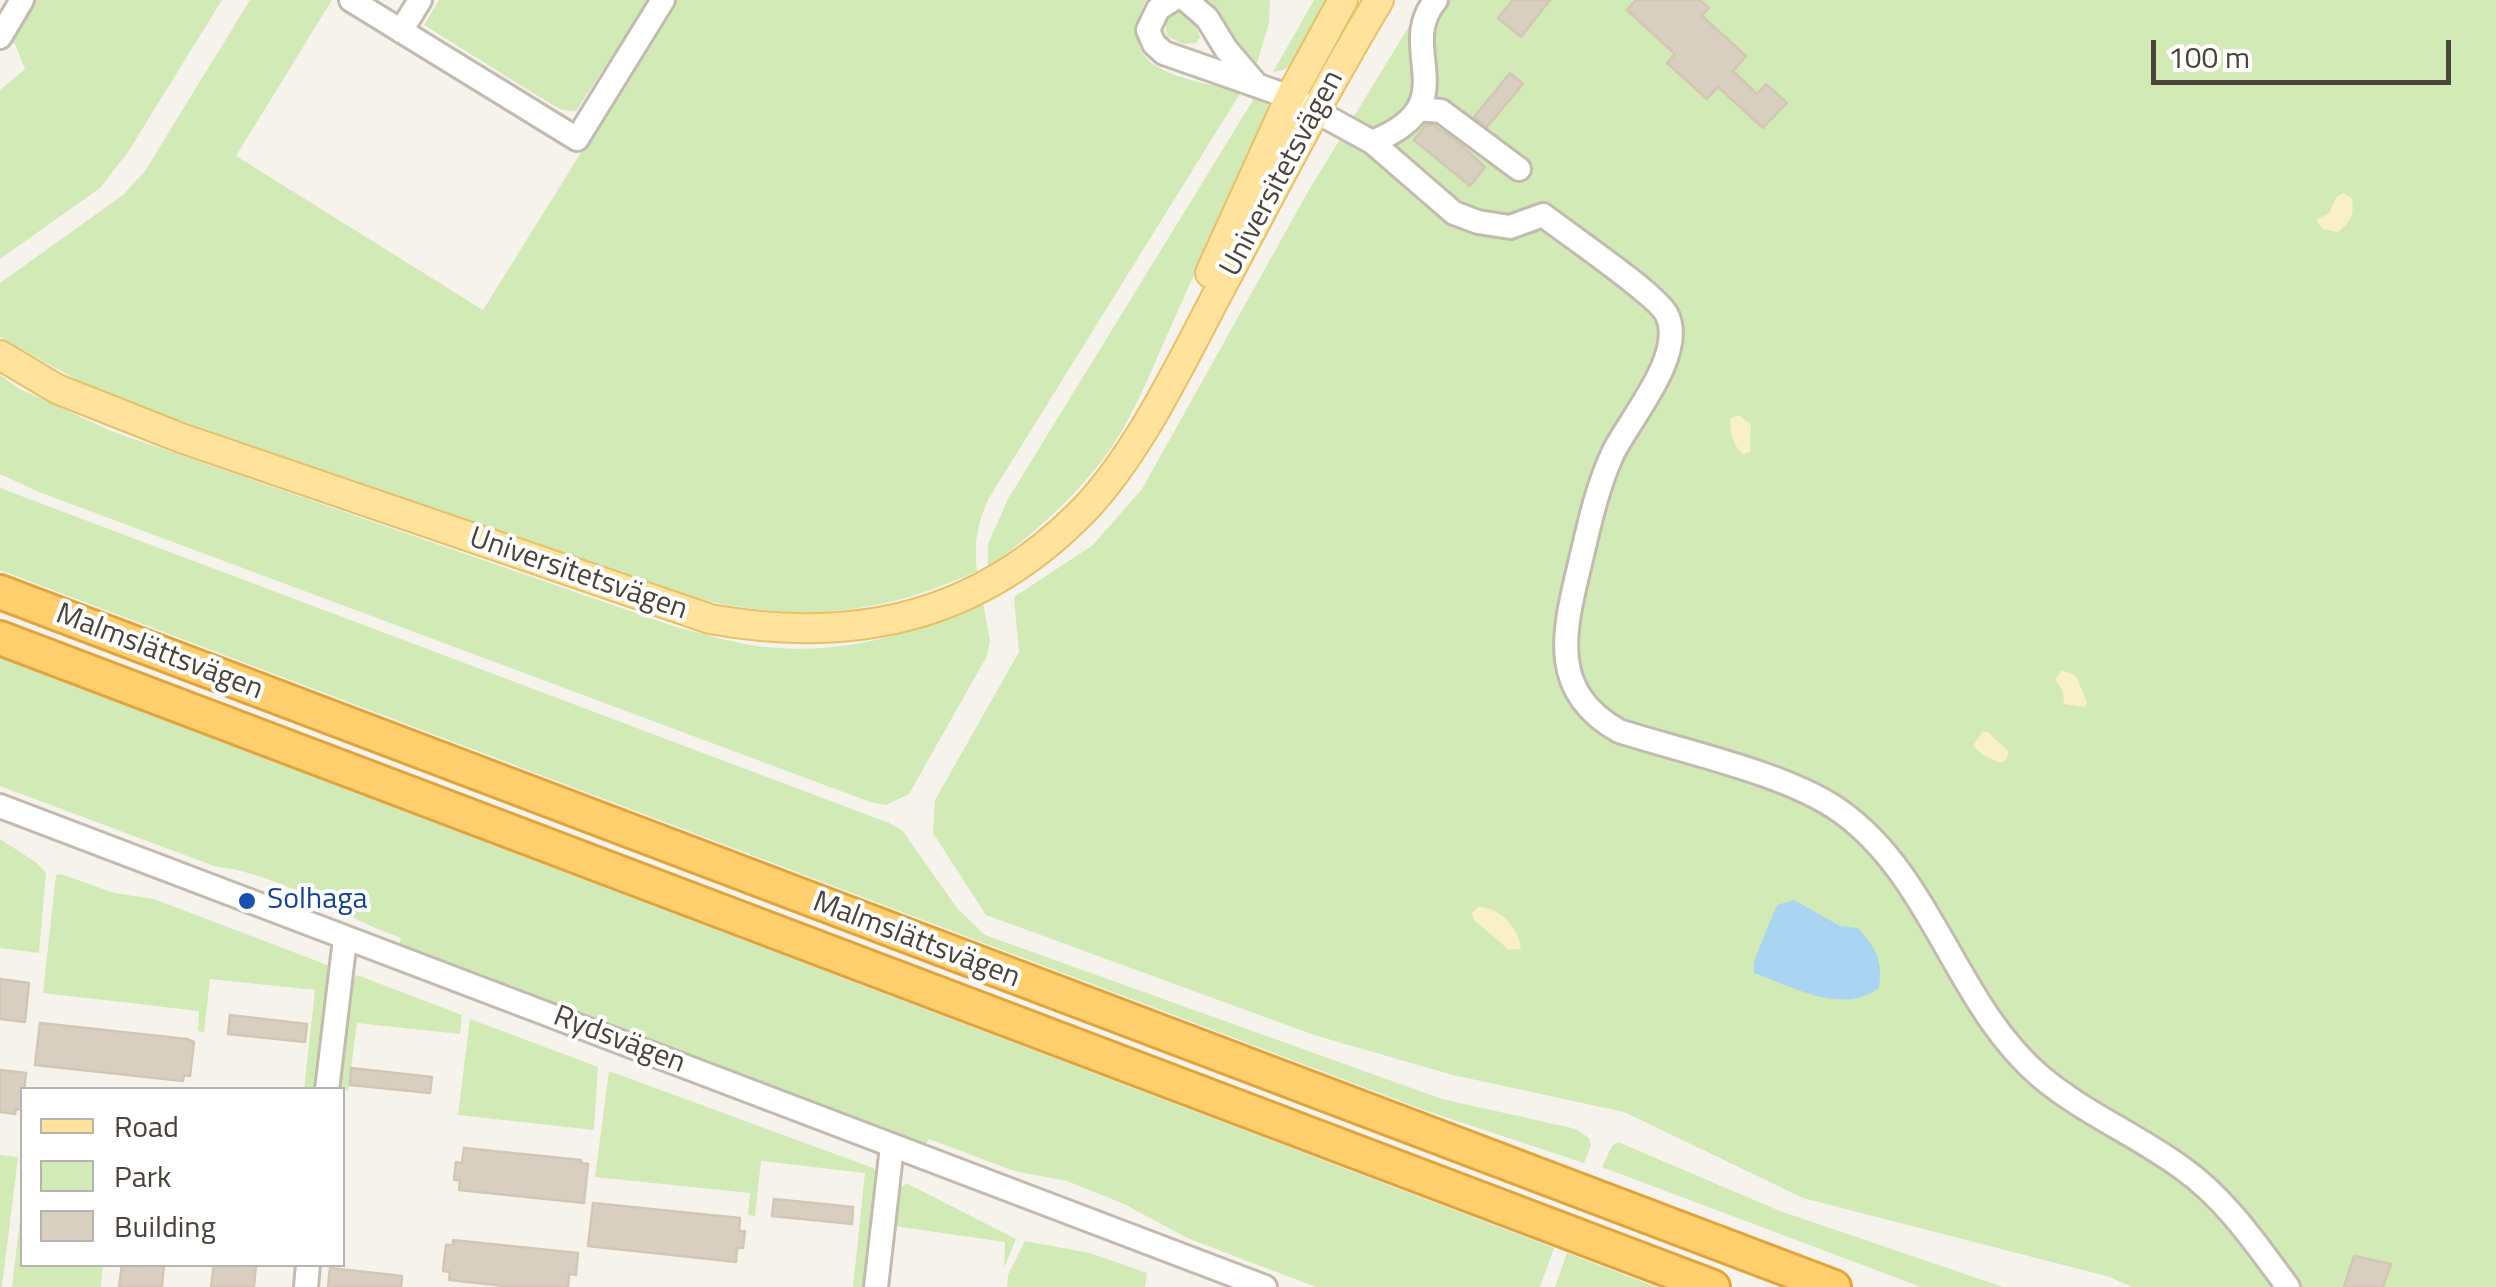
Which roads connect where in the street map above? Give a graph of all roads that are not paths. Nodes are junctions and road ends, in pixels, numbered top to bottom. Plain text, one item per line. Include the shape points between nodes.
1 (22, 0) edge
2 (351, 0) edge
3 (420, 0) edge
4 (663, 0) edge
5 (1172, 0) edge
6 (1186, 0) edge
7 (1342, 0) edge
8 (1379, 0) edge
9 (1436, 0) edge
10 (401, 31) junction
11 (0, 37) edge
12 (1255, 83) junction
13 (1290, 97) junction
14 (1418, 109) junction
15 (1316, 111) junction
16 (1372, 142) junction
17 (1519, 169) dead end
18 (0, 355) edge
19 (1128, 452) junction
20 (0, 592) edge
21 (0, 638) edge
22 (0, 806) edge
23 (346, 938) junction
24 (327, 1087) edge
25 (892, 1146) junction
26 (876, 1287) edge
27 (1265, 1287) edge
28 (1714, 1287) edge
29 (1834, 1287) edge
30 (2288, 1287) edge

1 - 11 street
2 - 10 street
3 - 10 street
4 - 10 street via 577,139
5 - 12 street via 1151,19 1154,44 1164,54
6 - 12 street
7 - 13 main road, Universitetsvägen
8 - 15 main road, Universitetsvägen
9 - 14 street via 1422,22 1426,76
12 - 13 street
13 - 15 street
13 - 19 main road, Universitetsvägen
14 - 16 street via 1397,132
14 - 17 street via 1441,111
15 - 16 street
15 - 19 main road, Universitetsvägen
16 - 30 street via 1454,213 1510,226 1543,215 1667,313 1670,347 1604,473 1570,607 1566,659 1588,708 1619,730 1790,784 1842,812 1890,860 2010,1046 2082,1106 2184,1169 2240,1224
18 - 19 main road, Universitetsvägen via 58,390 181,438 710,619 760,628 842,630 953,600 1018,564 1084,509
20 - 29 highway, Malmslättsvägen
21 - 28 highway, Malmslättsvägen
22 - 23 street, Rydsvägen
23 - 24 street
23 - 25 street, Rydsvägen
25 - 26 street
25 - 27 street, Rydsvägen

